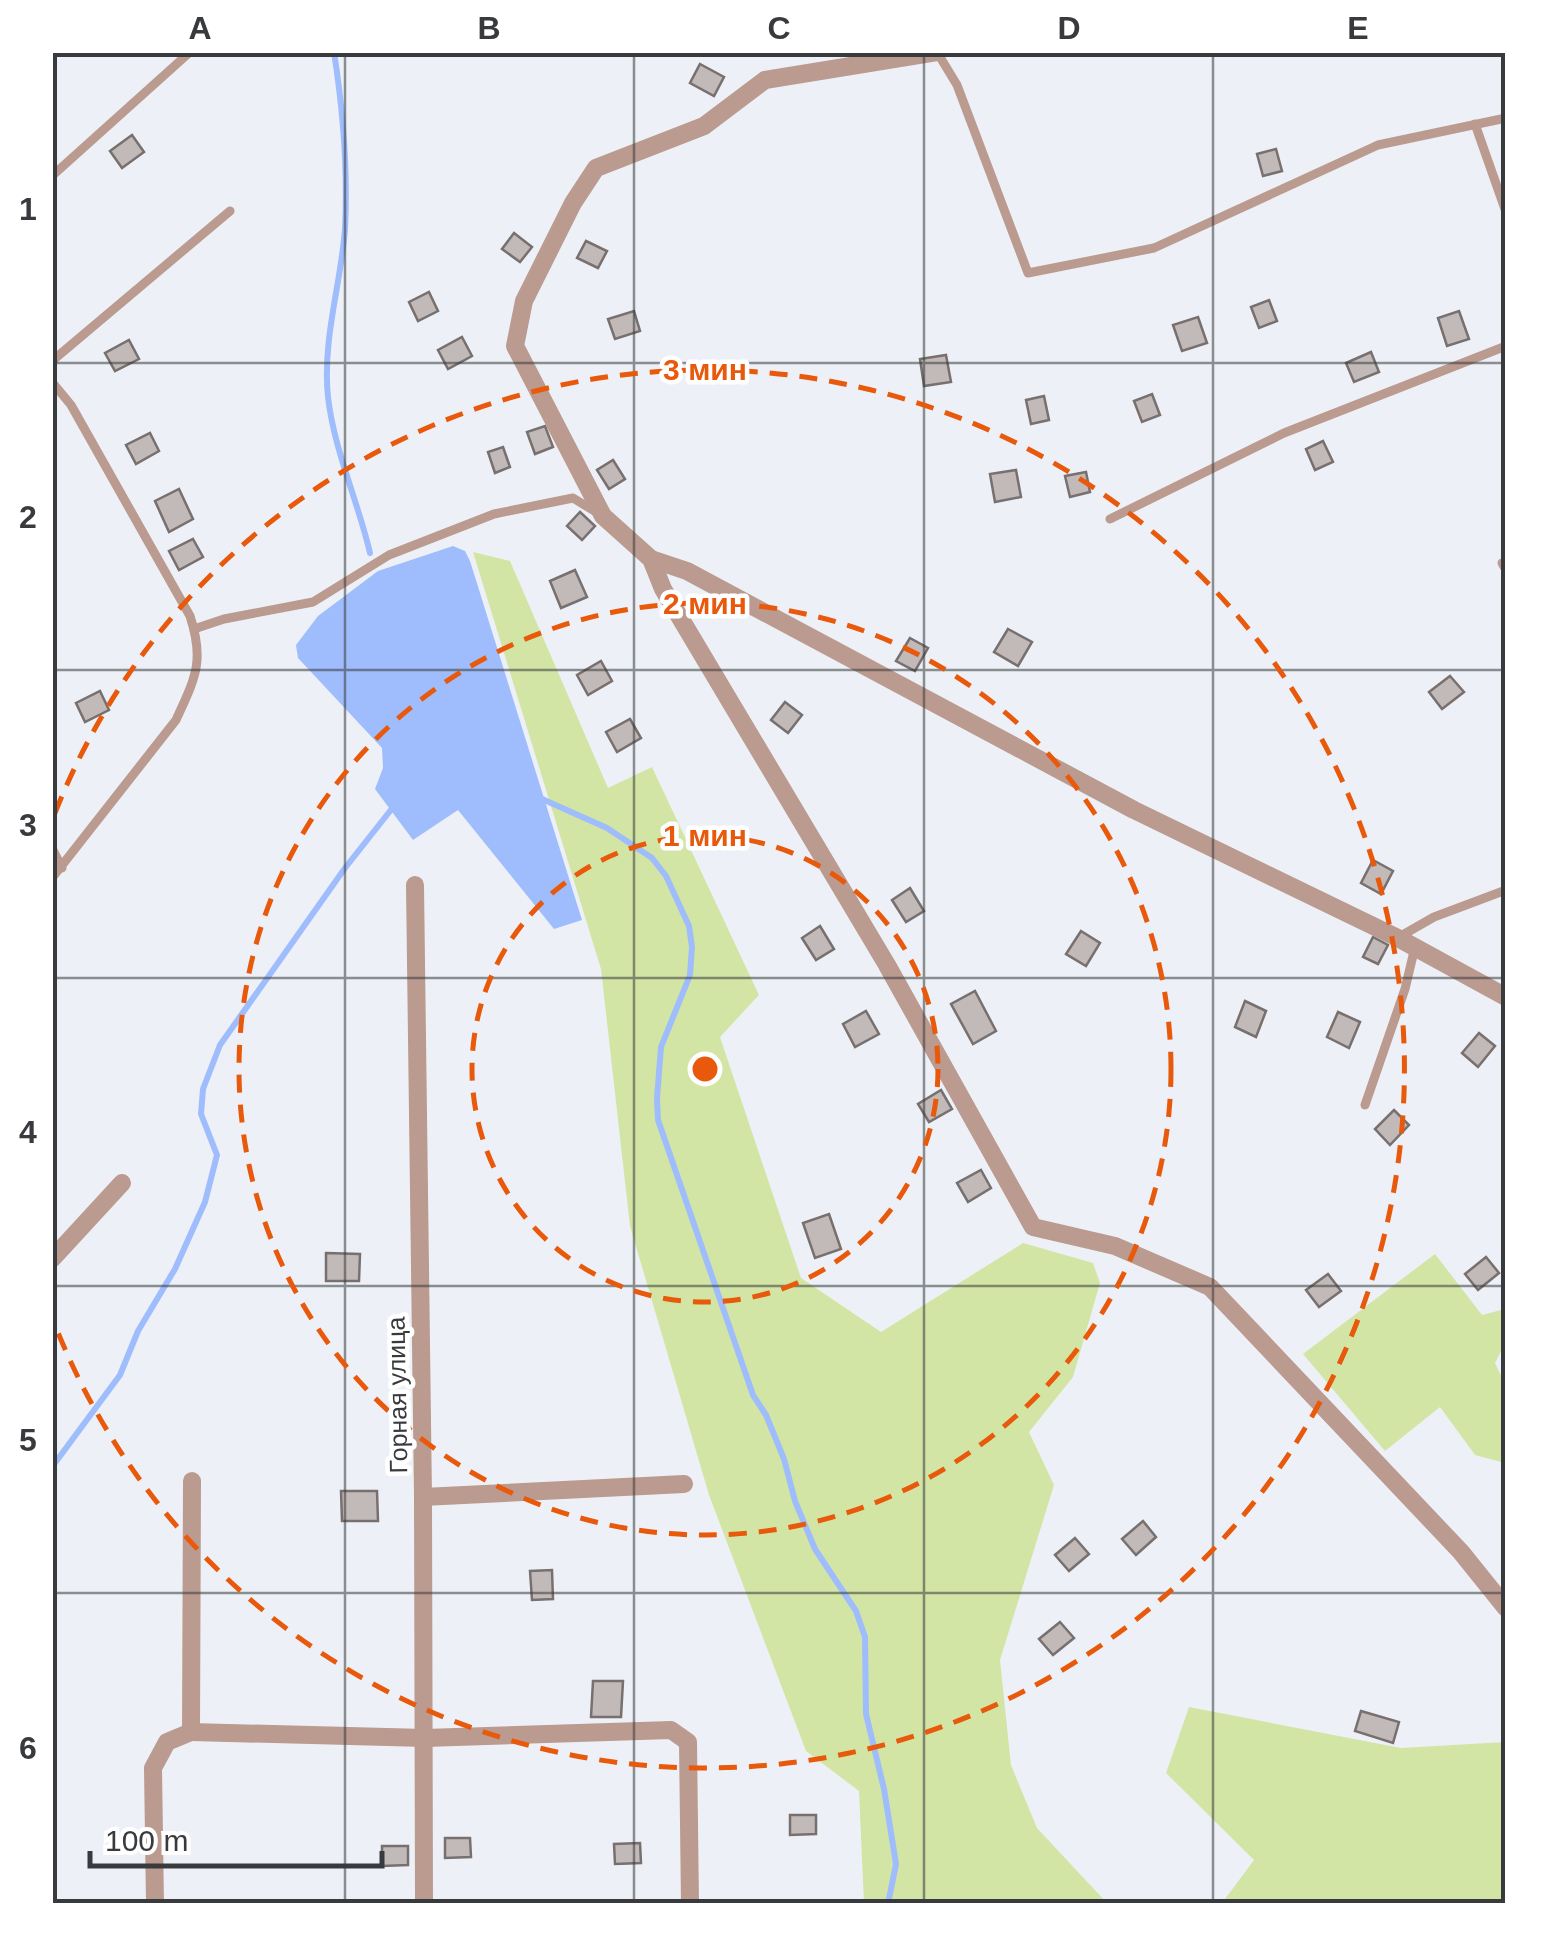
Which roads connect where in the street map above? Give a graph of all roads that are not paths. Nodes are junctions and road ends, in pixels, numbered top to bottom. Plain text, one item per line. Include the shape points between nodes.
1 (190, 52) edge
2 (937, 53) edge
3 (1506, 118) edge
4 (1474, 124) junction
5 (52, 176) edge
6 (230, 212) dead end
7 (1506, 212) edge
8 (1506, 346) edge
9 (52, 361) edge
10 (52, 382) edge
11 (603, 516) junction
12 (1110, 519) dead end
13 (651, 560) junction
14 (194, 629) junction
15 (52, 848) edge
16 (62, 868) junction
17 (52, 878) edge
18 (415, 885) dead end
19 (1506, 890) edge
20 (1406, 942) junction
21 (1506, 997) edge
22 (1365, 1104) dead end
23 (122, 1183) dead end
24 (52, 1259) edge
25 (192, 1481) dead end
26 (684, 1484) dead end
27 (423, 1497) junction
28 (1506, 1608) edge
29 (191, 1732) junction
30 (425, 1738) junction
31 (155, 1904) edge
32 (424, 1904) edge
33 (690, 1904) edge

1 - 5 lane
2 - 4 lane via 958,85 1028,273 1154,248 1378,145
2 - 11 street via 765,80 704,126 596,168 524,302 515,346
3 - 4 lane
4 - 7 lane
6 - 9 lane
8 - 12 lane via 1284,433
10 - 14 lane via 71,405
11 - 13 street
11 - 14 lane via 573,498 494,514 389,555 313,602
13 - 20 street via 687,571 1134,810
13 - 28 street via 1033,1228 1116,1246 1210,1287
14 - 16 lane via 200,654 176,720
15 - 16 lane
16 - 17 lane
18 - 27 street, Горная улица
19 - 20 lane via 1434,917
20 - 21 street
20 - 22 lane via 1405,989
23 - 24 street
25 - 29 street
26 - 27 street
27 - 30 street, Горная улица
29 - 30 street
29 - 31 street via 166,1742 153,1768
30 - 32 street, Горная улица
30 - 33 street via 671,1730 688,1742

